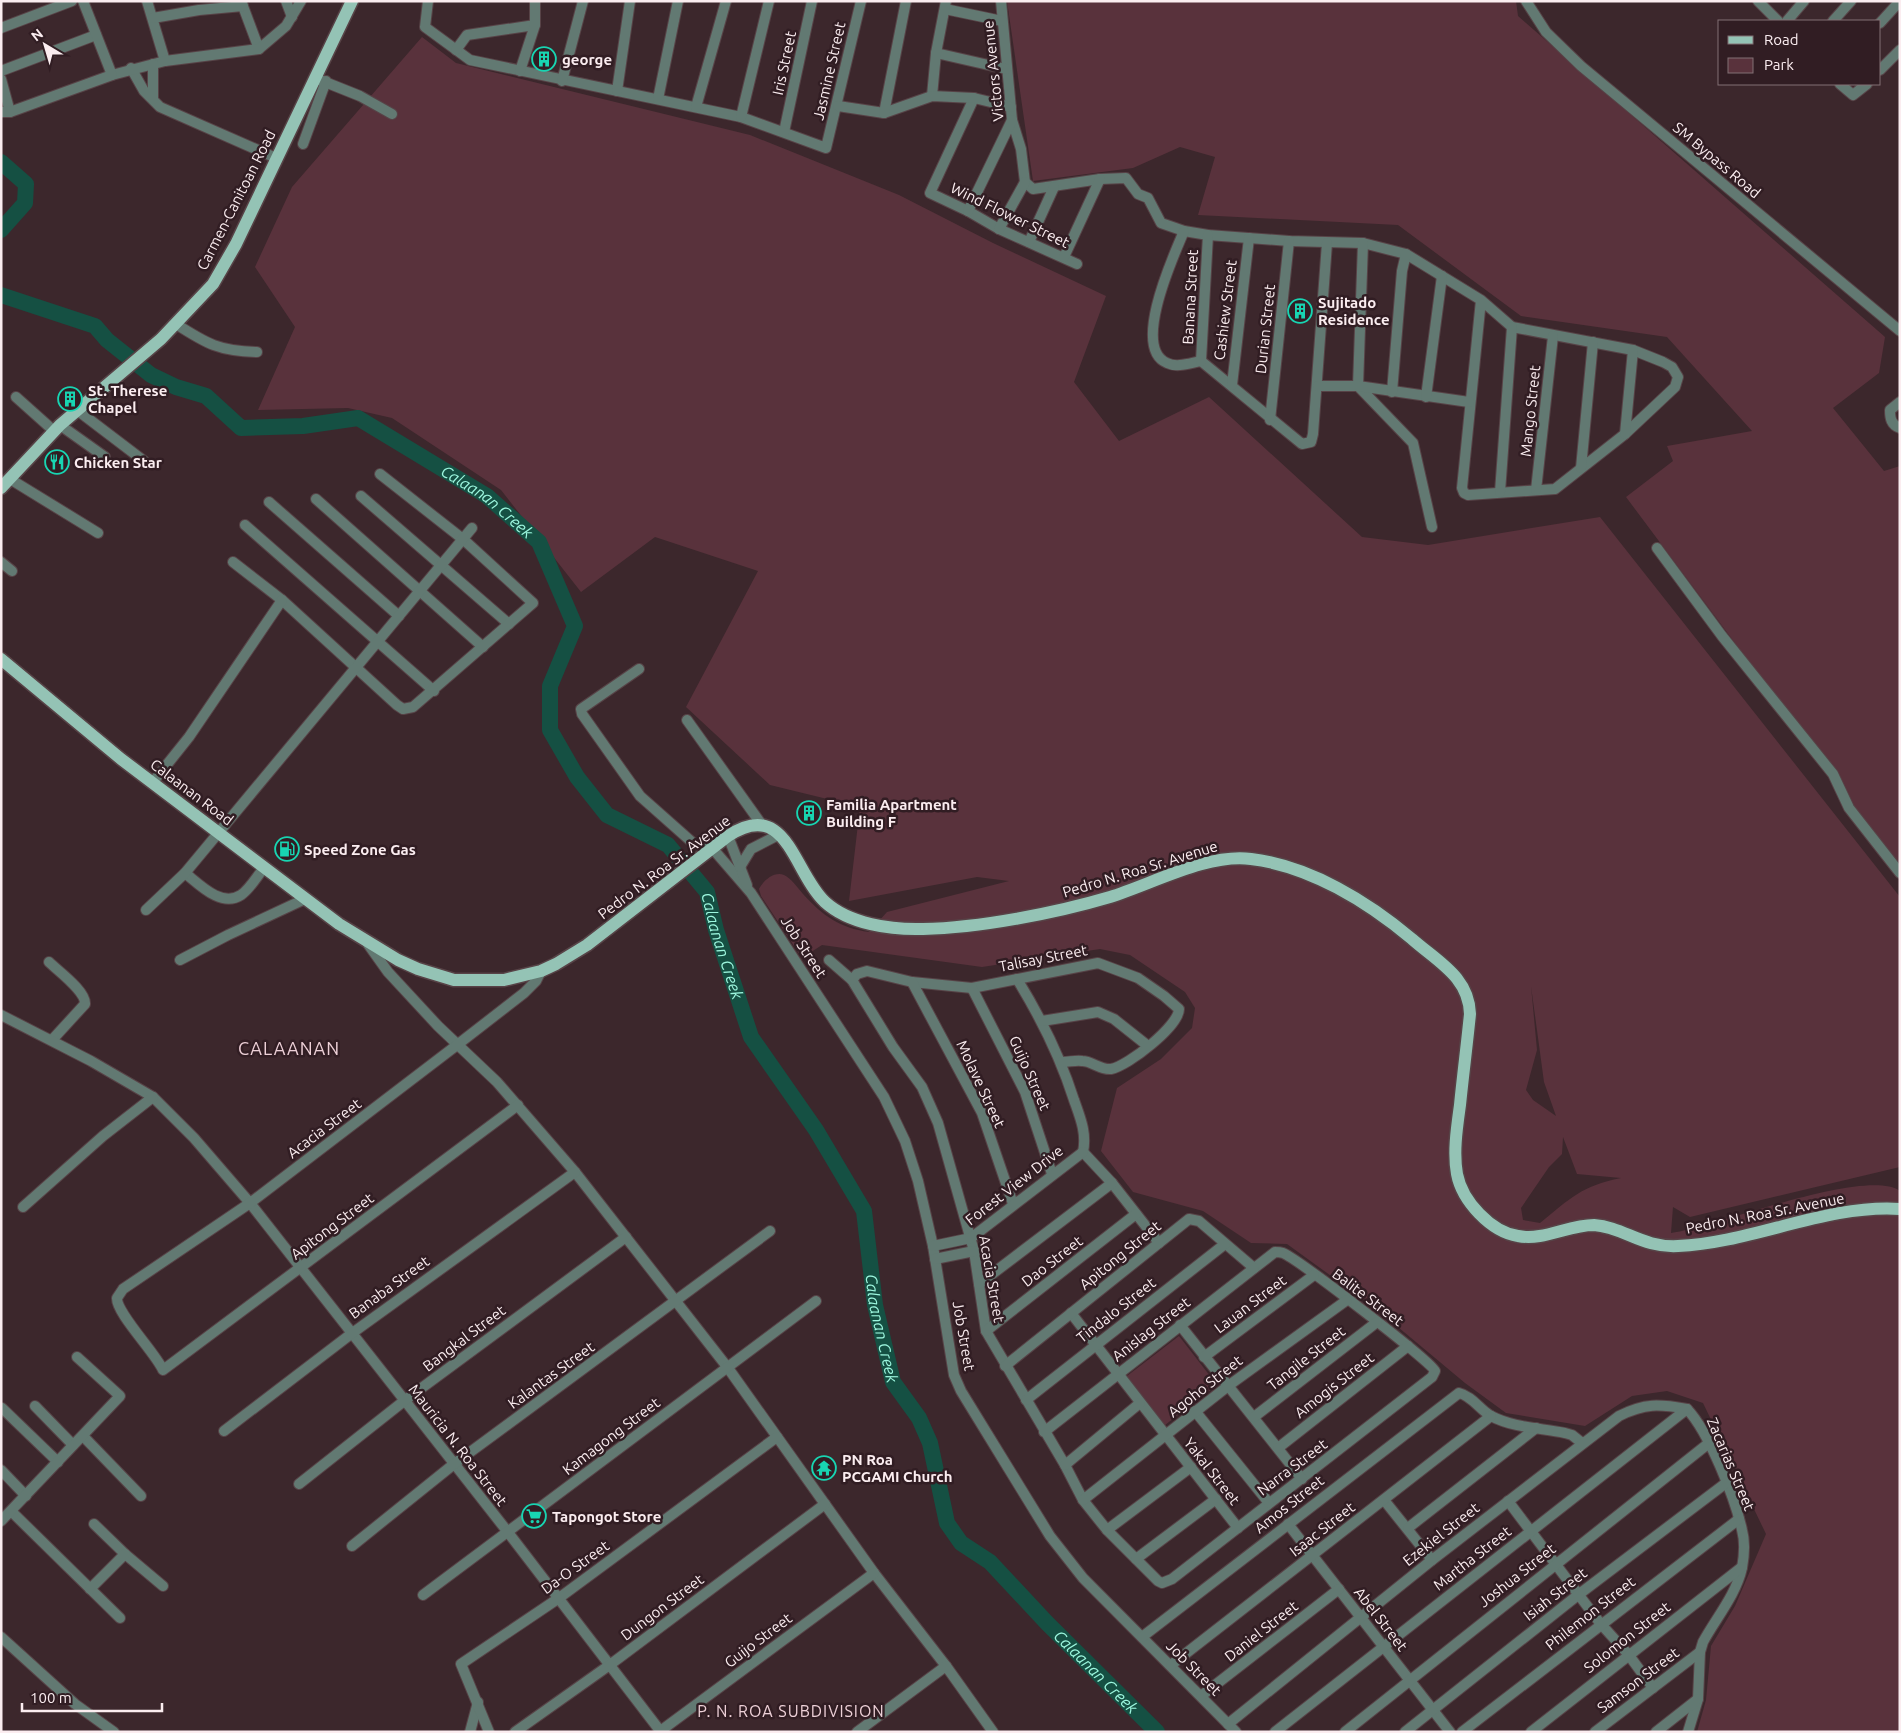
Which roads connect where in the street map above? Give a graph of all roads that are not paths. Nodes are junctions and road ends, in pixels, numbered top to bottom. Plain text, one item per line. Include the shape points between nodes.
1 (72, 1) edge
2 (83, 1) edge
3 (147, 1) edge
4 (286, 1) edge
5 (301, 1) edge
6 (352, 1) edge
7 (428, 1) edge
8 (535, 1) edge
9 (583, 1) edge
10 (630, 1) edge
11 (678, 1) edge
12 (726, 1) edge
13 (769, 1) edge
14 (812, 1) edge
15 (862, 1) edge
16 (906, 1) edge
17 (1001, 1) edge
18 (1526, 1) edge
19 (1758, 1) edge
20 (1804, 1) edge
21 (1851, 1) edge
22 (1900, 1) edge
23 (242, 4) edge
24 (197, 5) edge
25 (946, 5) edge
26 (292, 17) junction
27 (153, 18) junction
28 (1777, 20) edge
29 (1787, 20) edge
30 (1834, 20) edge
31 (1002, 21) junction
32 (1881, 22) edge
33 (535, 25) junction
34 (1, 28) edge
35 (96, 35) junction
36 (259, 49) junction
37 (456, 50) junction
38 (1900, 50) edge
39 (936, 53) junction
40 (165, 61) junction
41 (153, 64) junction
42 (131, 68) junction
43 (1006, 69) junction
44 (1881, 69) edge
45 (1, 71) edge
46 (520, 71) junction
47 (112, 75) junction
48 (1, 79) edge
49 (320, 79) junction
50 (562, 81) junction
51 (1841, 85) edge
52 (1866, 85) edge
53 (617, 91) junction
54 (932, 96) junction
55 (974, 98) junction
56 (153, 99) junction
57 (658, 99) junction
58 (838, 106) junction
59 (696, 107) junction
60 (1011, 108) junction
61 (6, 112) edge
62 (884, 113) junction
63 (392, 114) dead end
64 (741, 117) junction
65 (1012, 120) junction
66 (784, 132) junction
67 (304, 144) dead end
68 (276, 158) junction
69 (1100, 179) junction
70 (1025, 182) junction
71 (1054, 187) junction
72 (968, 211) junction
73 (999, 229) junction
74 (1184, 231) junction
75 (1208, 235) junction
76 (1249, 238) junction
77 (1289, 241) junction
78 (1029, 242) junction
79 (1327, 243) junction
80 (1362, 243) junction
81 (1406, 254) junction
82 (1064, 257) junction
83 (1077, 264) dead end
84 (1442, 276) junction
85 (1480, 300) junction
86 (176, 324) junction
87 (1512, 327) junction
88 (1900, 331) edge
89 (1553, 336) junction
90 (1593, 342) junction
91 (1634, 350) junction
92 (256, 352) dead end
93 (1201, 362) junction
94 (1232, 385) junction
95 (1318, 386) junction
96 (1358, 386) junction
97 (1392, 392) junction
98 (16, 397) dead end
99 (1426, 397) junction
100 (1469, 402) junction
101 (1900, 402) edge
102 (77, 410) junction
103 (1270, 420) junction
104 (57, 428) junction
105 (1900, 428) edge
106 (1625, 434) junction
107 (105, 457) dead end
108 (144, 461) dead end
109 (1581, 468) junction
110 (380, 474) dead end
111 (5, 483) edge
112 (1536, 490) junction
113 (1500, 492) junction
114 (361, 496) dead end
115 (316, 499) dead end
116 (269, 502) dead end
117 (245, 525) dead end
118 (1432, 527) dead end
119 (472, 528) dead end
120 (98, 533) dead end
121 (464, 540) junction
122 (1657, 548) dead end
123 (1, 562) edge
124 (233, 562) dead end
125 (443, 565) junction
126 (12, 571) dead end
127 (421, 590) junction
128 (282, 600) junction
129 (399, 616) junction
130 (509, 624) junction
131 (378, 642) junction
132 (483, 647) junction
133 (1, 659) edge
134 (356, 669) junction
135 (639, 669) dead end
136 (434, 690) junction
137 (687, 720) dead end
138 (152, 782) junction
139 (762, 825) junction
140 (218, 832) junction
141 (780, 834) junction
142 (728, 836) junction
143 (708, 852) junction
144 (740, 867) junction
145 (264, 868) junction
146 (185, 873) junction
147 (1900, 873) edge
148 (751, 893) junction
149 (305, 899) junction
150 (146, 910) dead end
151 (368, 944) junction
152 (180, 960) dead end
153 (829, 960) dead end
154 (49, 962) dead end
155 (541, 971) junction
156 (1017, 979) junction
157 (852, 980) junction
158 (912, 982) junction
159 (972, 988) junction
160 (1, 1015) edge
161 (1042, 1021) junction
162 (52, 1040) junction
163 (457, 1045) junction
164 (1148, 1046) junction
165 (1062, 1062) junction
166 (153, 1097) junction
167 (518, 1105) junction
168 (1083, 1152) junction
169 (575, 1172) junction
170 (1052, 1174) junction
171 (1112, 1183) junction
172 (250, 1203) junction
173 (1013, 1204) junction
174 (23, 1207) dead end
175 (1900, 1209) edge
176 (1136, 1214) junction
177 (770, 1232) dead end
178 (626, 1237) junction
179 (971, 1238) junction
180 (1159, 1243) junction
181 (1225, 1244) junction
182 (934, 1246) junction
183 (974, 1251) junction
184 (1279, 1252) joint
185 (936, 1259) junction
186 (1254, 1268) junction
187 (301, 1269) junction
188 (1314, 1275) junction
189 (979, 1284) junction
190 (1347, 1300) junction
191 (816, 1301) dead end
192 (676, 1303) junction
193 (1071, 1313) junction
194 (1377, 1322) junction
195 (1180, 1325) junction
196 (986, 1331) junction
197 (351, 1334) junction
198 (1096, 1344) junction
199 (1408, 1346) junction
200 (78, 1357) dead end
201 (1204, 1357) junction
202 (1005, 1366) junction
203 (728, 1368) junction
204 (163, 1370) joint
205 (1435, 1371) joint
206 (1118, 1373) junction
207 (1228, 1386) junction
208 (1026, 1400) junction
209 (404, 1401) junction
210 (1140, 1403) junction
211 (35, 1406) dead end
212 (2, 1408) edge
213 (1687, 1409) junction
214 (1195, 1411) junction
215 (1491, 1416) junction
216 (1254, 1417) junction
217 (1536, 1428) junction
218 (224, 1431) dead end
219 (1044, 1432) junction
220 (1166, 1435) junction
221 (83, 1436) junction
222 (777, 1437) junction
223 (1582, 1443) junction
224 (1709, 1443) junction
225 (73, 1445) junction
226 (1278, 1448) junction
227 (58, 1462) junction
228 (454, 1464) junction
229 (1065, 1465) junction
230 (1190, 1466) junction
231 (1, 1470) edge
232 (1302, 1479) junction
233 (1726, 1483) junction
234 (299, 1484) dead end
235 (26, 1496) junction
236 (141, 1496) dead end
237 (1216, 1499) junction
238 (1083, 1500) junction
239 (1384, 1500) junction
240 (1508, 1501) junction
241 (1269, 1503) junction
242 (825, 1504) junction
243 (12, 1512) junction
244 (1738, 1519) junction
245 (1, 1521) edge
246 (94, 1524) dead end
247 (1288, 1524) junction
248 (1238, 1528) junction
249 (1408, 1528) junction
250 (1107, 1530) junction
251 (507, 1531) junction
252 (1531, 1531) junction
253 (352, 1546) dead end
254 (125, 1554) junction
255 (1313, 1556) junction
256 (1136, 1559) junction
257 (1432, 1560) junction
258 (1555, 1564) junction
259 (1742, 1566) junction
260 (874, 1573) junction
261 (1162, 1583) joint
262 (163, 1586) dead end
263 (90, 1589) junction
264 (1339, 1590) junction
265 (423, 1595) dead end
266 (1578, 1595) junction
267 (559, 1598) junction
268 (1360, 1617) junction
269 (120, 1618) dead end
270 (1600, 1624) junction
271 (1, 1637) edge
272 (1142, 1637) junction
273 (1384, 1647) junction
274 (1700, 1652) junction
275 (1628, 1654) junction
276 (611, 1664) junction
277 (1171, 1665) junction
278 (946, 1666) junction
279 (1409, 1679) junction
280 (1653, 1688) junction
281 (1202, 1696) junction
282 (1698, 1699) junction
283 (478, 1702) junction
284 (1433, 1709) junction
285 (1228, 1724) junction
286 (114, 1732) edge
287 (470, 1732) edge
288 (489, 1732) edge
289 (515, 1732) edge
290 (660, 1732) edge
291 (858, 1732) edge
292 (993, 1732) edge
293 (1236, 1732) edge
294 (1275, 1732) edge
295 (1345, 1732) edge
296 (1405, 1732) edge
297 (1450, 1732) edge
298 (1462, 1732) edge
299 (1531, 1732) edge
300 (1595, 1732) edge
301 (1656, 1732) edge
302 (1688, 1732) edge

1 - 34 street
2 - 35 street
3 - 27 street
4 - 26 street
5 - 26 street
6 - 49 main road, Carmen-Canitoan Road
7 - 37 street via 425,27
8 - 33 street
9 - 50 street
10 - 53 street
11 - 57 street
12 - 59 street
13 - 64 street
14 - 66 street, Iris Street
15 - 58 street, Jasmine Street
16 - 62 street
17 - 31 street, Victors Avenue
18 - 88 street, SM Bypass Road via 1546,32 1581,66
19 - 28 street
20 - 29 street
21 - 30 street
22 - 32 street
23 - 24 street
23 - 36 street
24 - 27 street
25 - 31 street
25 - 39 street
26 - 36 street via 277,36
27 - 40 street
31 - 43 street, Victors Avenue
33 - 37 street via 467,34
33 - 46 street
35 - 45 street
35 - 47 street
36 - 40 street
37 - 46 street via 470,60
38 - 44 street
39 - 43 street
39 - 54 street
40 - 41 street
41 - 42 street
41 - 56 street
42 - 47 street
42 - 56 street
43 - 60 street, Victors Avenue
46 - 50 street
47 - 61 street
48 - 61 street
49 - 63 street
49 - 67 street
49 - 68 main road, Carmen-Canitoan Road
50 - 53 street
51 - 52 street via 1853,94
53 - 57 street
54 - 55 street
54 - 62 street
55 - 60 street
55 - 72 street, Wind Flower Street via 930,193
56 - 68 street via 170,113
57 - 59 street
58 - 62 street
58 - 66 street, Jasmine Street via 826,148
59 - 64 street
60 - 65 street, Victors Avenue
64 - 66 street
65 - 70 street, Victors Avenue via 1021,149
65 - 72 street
68 - 86 main road, Carmen-Canitoan Road via 227,262 213,284
69 - 71 street
69 - 74 street via 1126,178 1138,194 1148,198 1161,223
69 - 82 street
70 - 71 street via 1033,189
70 - 73 street
71 - 78 street
72 - 73 street, Wind Flower Street
73 - 78 street, Wind Flower Street
74 - 75 street
74 - 93 street via 1156,300 1154,340 1156,354 1167,364
75 - 76 street
75 - 93 street, Banana Street
76 - 77 street
76 - 94 street, Cashiew Street
77 - 79 street
77 - 103 street, Durian Street
78 - 82 street, Wind Flower Street
79 - 80 street
79 - 95 street
80 - 81 street
80 - 96 street
81 - 84 street
81 - 97 street
82 - 83 street, Wind Flower Street
84 - 85 street
84 - 99 street
85 - 87 street
85 - 100 street
86 - 92 street via 221,349
86 - 102 main road, Carmen-Canitoan Road
87 - 89 street
87 - 113 street
89 - 90 street
89 - 112 street, Mango Street
90 - 91 street
90 - 109 street
91 - 106 street
91 - 106 street via 1668,364 1678,376 1675,387
93 - 94 street
94 - 103 street
95 - 96 street
95 - 103 street via 1311,442 1302,444
96 - 97 street
96 - 118 street via 1413,443
97 - 99 street
98 - 104 street
99 - 100 street
100 - 113 street via 1462,488 1468,495
101 - 105 street via 1890,410 1890,419
102 - 104 main road, Carmen-Canitoan Road
102 - 108 street
104 - 107 street
104 - 111 main road, Carmen-Canitoan Road
106 - 109 street
109 - 112 street via 1555,489
110 - 121 street
111 - 120 street
112 - 113 street
114 - 125 street
115 - 127 street
116 - 129 street
117 - 131 street
119 - 121 street
121 - 125 street
121 - 130 street via 532,599 534,603
122 - 147 street via 1833,774 1849,808
123 - 126 street
124 - 128 street
125 - 127 street
125 - 130 street
127 - 129 street
127 - 132 street
128 - 134 street
128 - 138 street via 188,737
129 - 131 street
130 - 132 street
131 - 134 street
131 - 136 street
132 - 136 street
133 - 138 main road, Calaanan Road
134 - 136 street via 403,709 413,707
134 - 140 street
135 - 143 street via 582,709 582,714 640,796 693,843
137 - 139 street
138 - 140 main road, Calaanan Road
139 - 141 main road
139 - 142 main road, Pedro N. Roa Sr. Avenue via 748,826
140 - 145 main road, Calaanan Road
140 - 146 street
141 - 144 street via 751,849
141 - 175 main road, Pedro N. Roa Sr. Avenue via 816,893 826,902 847,916 893,928 977,924 1055,911 1232,858 1281,866 1335,887 1394,924 1462,982 1470,998 1470,1014 1458,1123 1457,1175 1484,1218 1510,1234 1538,1236 1584,1226 1602,1226 1647,1243 1679,1246 1725,1240 1832,1216
142 - 143 main road, Pedro N. Roa Sr. Avenue
142 - 144 street, Job Street
143 - 148 street, Job Street
143 - 155 main road, Pedro N. Roa Sr. Avenue via 587,945
144 - 148 street, Job Street
145 - 146 street via 242,894 233,898 215,896
145 - 149 main road, Calaanan Road
146 - 150 street
148 - 182 street, Job Street via 892,1112 913,1164
149 - 151 main road, Calaanan Road
149 - 152 street
151 - 155 main road, Pedro N. Roa Sr. Avenue via 418,969 454,980 504,980
151 - 163 street via 388,972
153 - 157 street, Acacia Street
154 - 162 street via 80,991 85,1000 85,1004
155 - 163 street, Acacia Street via 524,993
156 - 159 street, Talisay Street
156 - 161 street
156 - 164 street, Talisay Street via 1098,963 1138,978 1179,1010 1174,1022
157 - 158 street, Talisay Street via 857,974 867,972
157 - 179 street, Acacia Street via 922,1087 938,1122
158 - 159 street, Talisay Street
158 - 173 street, Molave Street via 982,1113
159 - 170 street, Guijo Street via 1026,1092
160 - 162 street, Mauricia N. Roa Street
161 - 164 street via 1098,1012 1114,1019
161 - 165 street
162 - 166 street, Mauricia N. Roa Street
163 - 167 street
163 - 172 street, Acacia Street
164 - 165 street, Talisay Street via 1131,1060 1110,1069 1082,1060
165 - 168 street via 1084,1131
166 - 172 street, Mauricia N. Roa Street via 194,1138
166 - 174 street via 102,1136
167 - 169 street
167 - 187 street, Apitong Street
168 - 170 street, Forest View Drive
168 - 171 street
169 - 178 street
169 - 197 street, Banaba Street
170 - 173 street, Forest View Drive
171 - 176 street
171 - 189 street
172 - 187 street, Mauricia N. Roa Street
172 - 204 street, Acacia Street via 123,1289 117,1298 119,1309
173 - 179 street, Forest View Drive
176 - 180 street
176 - 196 street, Dao Street
177 - 192 street, Kalantas Street
178 - 192 street
178 - 209 street, Bangkal Street
179 - 182 street, Forest View Drive
179 - 183 street, Acacia Street
180 - 181 street, Apitong Street via 1192,1218
180 - 193 street, Apitong Street
181 - 186 street, Apitong Street
181 - 198 street, Tindalo Street
182 - 185 street, Job Street
183 - 185 street, Forest View Drive
183 - 189 street, Acacia Street
184 - 186 street, Anislag Street
184 - 188 street, Balite Street
185 - 272 street, Job Street via 954,1375 961,1391 1060,1551
186 - 195 street, Anislag Street
187 - 197 street, Mauricia N. Roa Street
187 - 204 street, Apitong Street
188 - 190 street, Balite Street
188 - 201 street, Lauan Street
189 - 196 street, Acacia Street
190 - 194 street, Balite Street
190 - 207 street, Agoho Street
191 - 203 street, Kamagong Street
192 - 203 street
192 - 228 street, Kalantas Street
193 - 198 street, Yakal Street
193 - 202 street, Apitong Street
194 - 199 street, Balite Street
194 - 216 street, Tangile Street
195 - 201 street
195 - 206 street, Anislag Street
196 - 202 street, Acacia Street
197 - 209 street, Mauricia N. Roa Street
197 - 218 street, Banaba Street
198 - 206 street, Yakal Street
198 - 208 street, Tindalo Street
199 - 205 street, Balite Street
199 - 226 street, Amogis Street
200 - 221 street via 120,1396
201 - 207 street
202 - 208 street, Acacia Street
203 - 222 street
203 - 251 street, Kamagong Street
205 - 232 street, Narra Street via 1432,1378
206 - 210 street, Yakal Street
206 - 219 street, Anislag Street
207 - 214 street, Agoho Street
207 - 216 street
208 - 219 street, Acacia Street
209 - 228 street, Mauricia N. Roa Street
209 - 234 street, Bangkal Street
210 - 220 street, Yakal Street
210 - 229 street
211 - 225 street
212 - 227 street
213 - 223 street, Ezekiel Street via 1660,1404 1643,1406 1620,1416
213 - 224 street, Zacarias Street
213 - 252 street, Martha Street
214 - 220 street, Agoho Street
214 - 241 street
215 - 217 street
215 - 239 street, Isaac Street
215 - 247 street, Amos Street via 1464,1394 1454,1395
216 - 226 street
217 - 223 street via 1572,1436
217 - 249 street
219 - 229 street, Acacia Street
220 - 230 street, Yakal Street
220 - 238 street, Agoho Street
221 - 225 street
221 - 236 street
222 - 242 street
222 - 267 street, Da-O Street
223 - 240 street, Ezekiel Street
224 - 233 street, Zacarias Street
224 - 258 street, Joshua Street
225 - 227 street
226 - 232 street
227 - 235 street
228 - 251 street, Mauricia N. Roa Street
228 - 253 street, Kalantas Street
229 - 238 street, Acacia Street
230 - 237 street, Yakal Street
230 - 250 street
231 - 235 street
232 - 241 street, Narra Street
233 - 244 street, Zacarias Street
233 - 266 street, Isiah Street
235 - 243 street
237 - 248 street, Yakal Street
237 - 256 street
238 - 250 street, Acacia Street
239 - 249 street
239 - 255 street, Isaac Street
240 - 252 street
240 - 257 street, Ezekiel Street
241 - 248 street, Narra Street
242 - 260 street
242 - 276 street, Dungon Street
243 - 245 street
243 - 263 street
244 - 259 street, Zacarias Street via 1744,1542
244 - 270 street, Philemon Street
246 - 254 street
247 - 255 street, Abel Street
247 - 272 street, Amos Street
248 - 261 street, Narra Street via 1172,1579
249 - 257 street
250 - 256 street, Acacia Street
251 - 265 street, Kamagong Street
251 - 267 street, Mauricia N. Roa Street
252 - 258 street
252 - 273 street, Martha Street
254 - 262 street
254 - 263 street
255 - 264 street, Abel Street
255 - 277 street, Isaac Street
256 - 261 street, Acacia Street
257 - 268 street, Ezekiel Street
258 - 266 street
258 - 279 street, Joshua Street
259 - 274 street, Zacarias Street via 1736,1586
259 - 275 street, Solomon Street
260 - 278 street
260 - 290 street, Guijo Street
263 - 269 street
264 - 268 street, Abel Street
264 - 281 street, Daniel Street
266 - 270 street
266 - 284 street, Isiah Street
267 - 276 street, Mauricia N. Roa Street
267 - 283 street, Da-O Street via 461,1664
268 - 273 street, Abel Street
268 - 285 street, Ezekiel Street
270 - 275 street
270 - 298 street, Philemon Street
271 - 286 street via 75,1704
272 - 277 street, Job Street
273 - 279 street, Abel Street
273 - 294 street, Martha Street
274 - 280 street, Samson Street
274 - 282 street, Zacarias Street
275 - 280 street
275 - 299 street, Solomon Street
276 - 289 street, Dungon Street
276 - 290 street, Mauricia N. Roa Street
277 - 281 street, Job Street
278 - 291 street
278 - 292 street
279 - 284 street, Abel Street
279 - 295 street, Joshua Street
280 - 300 street, Samson Street
281 - 285 street, Job Street
282 - 301 street
282 - 302 street, Zacarias Street
283 - 287 street
283 - 288 street
284 - 296 street, Isiah Street
284 - 297 street, Abel Street
285 - 293 street, Job Street

